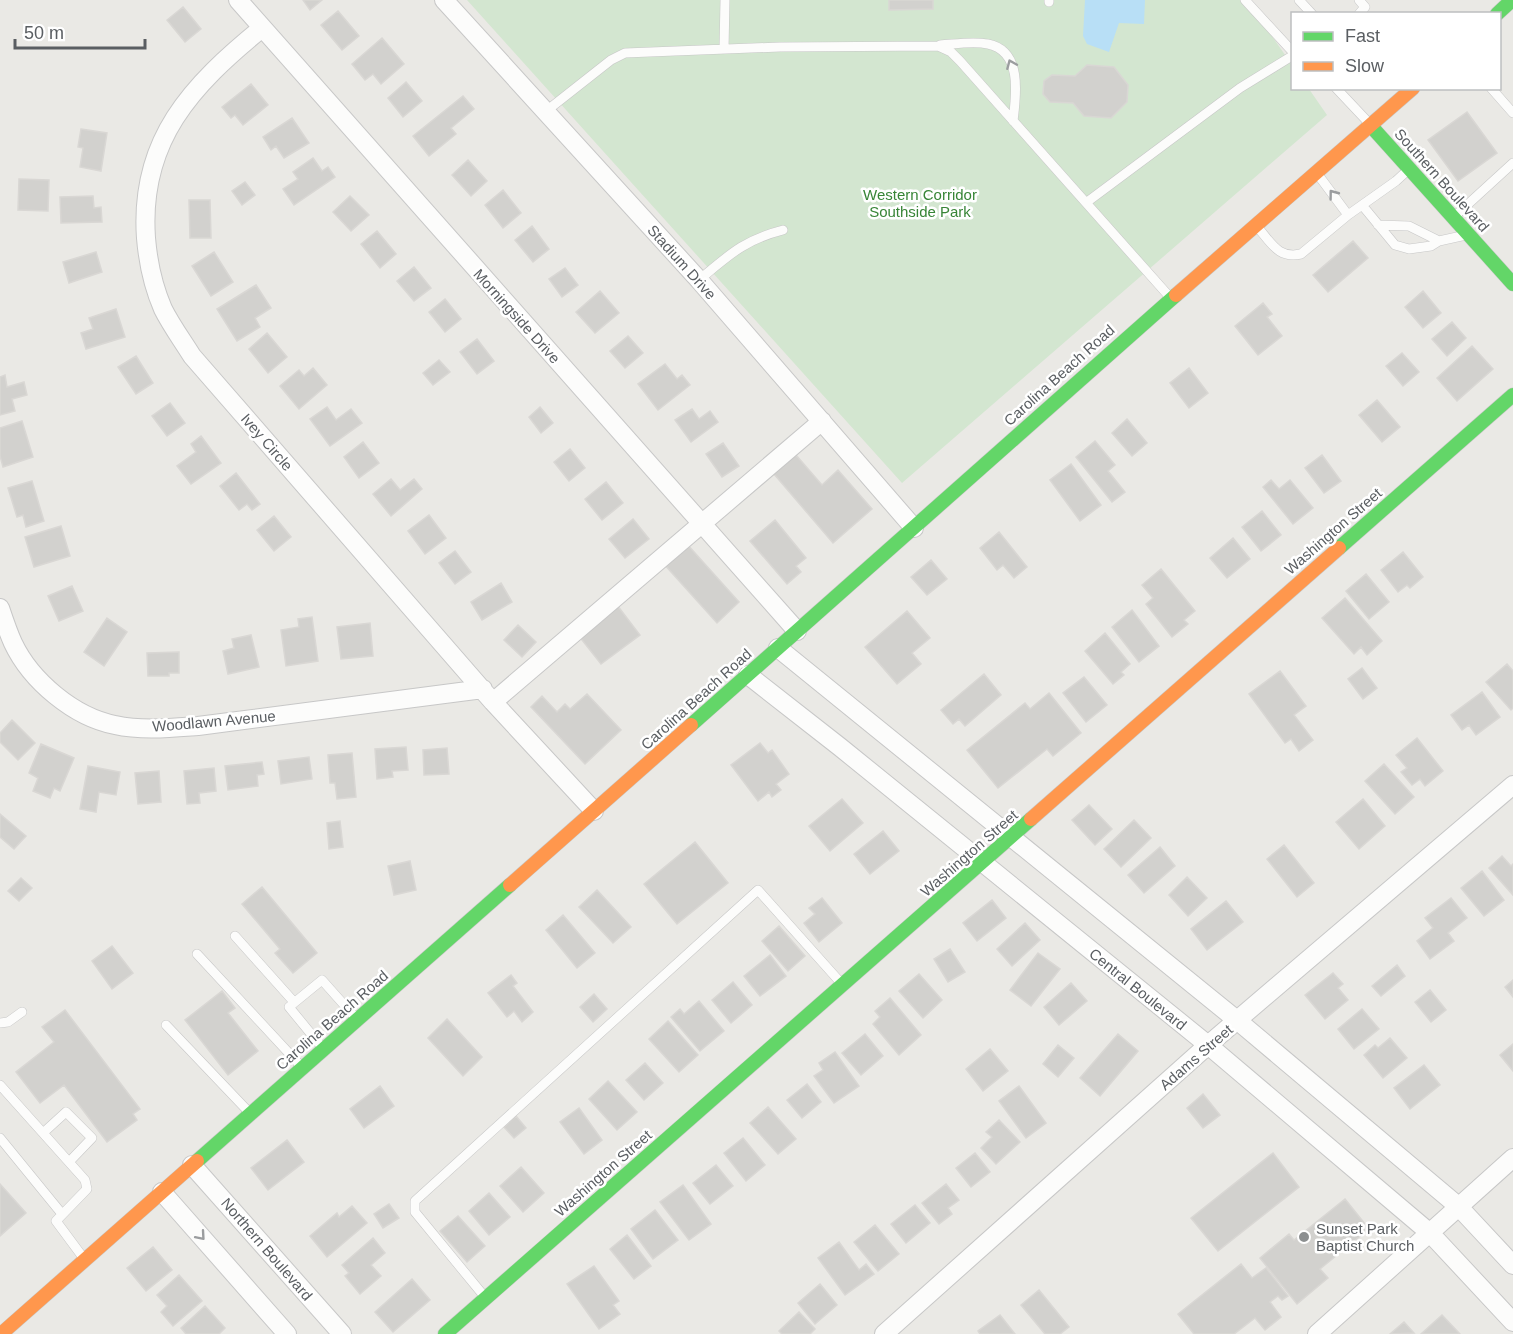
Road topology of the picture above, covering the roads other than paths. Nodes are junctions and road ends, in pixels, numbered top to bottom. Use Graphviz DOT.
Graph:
graph roads {
  1 [pos="238,0"];
  2 [pos="444,0"];
  3 [pos="725,0"];
  4 [pos="1245,0"];
  5 [pos="1299,0"];
  6 [pos="1359,0"];
  7 [pos="1512,0"];
  8 [pos="1310,12"];
  9 [pos="1361,12"];
  10 [pos="1499,12"];
  11 [pos="262,28"];
  12 [pos="938,46"];
  13 [pos="724,49"];
  14 [pos="1291,49"];
  15 [pos="1291,57"];
  16 [pos="1338,90"];
  17 [pos="1411,90"];
  18 [pos="1493,90"];
  19 [pos="545,112"];
  20 [pos="1513,113"];
  21 [pos="1013,121"];
  22 [pos="1371,126"];
  23 [pos="1513,163"];
  24 [pos="1409,168"];
  25 [pos="1317,173"];
  26 [pos="1087,202"];
  27 [pos="1362,206"];
  28 [pos="1348,215"];
  29 [pos="1453,218"];
  30 [pos="1256,225"];
  31 [pos="1378,225"];
  32 [pos="783,230"];
  33 [pos="1468,234"];
  34 [pos="1439,241"];
  35 [pos="699,280"];
  36 [pos="1513,284"];
  37 [pos="1171,299"];
  38 [pos="1513,395"];
  39 [pos="822,421"];
  40 [pos="701,525"];
  41 [pos="914,528"];
  42 [pos="0,608"];
  43 [pos="797,631"];
  44 [pos="778,648"];
  45 [pos="748,675"];
  46 [pos="488,695"];
  47 [pos="1513,785"];
  48 [pos="594,811"];
  49 [pos="1011,838"];
  50 [pos="983,863"];
  51 [pos="235,936"];
  52 [pos="197,954"];
  53 [pos="843,985"];
  54 [pos="294,1002"];
  55 [pos="22,1012"];
  56 [pos="357,1020"];
  57 [pos="1238,1021"];
  58 [pos="0,1023"];
  59 [pos="166,1026"];
  60 [pos="1208,1045"];
  61 [pos="324,1050"];
  62 [pos="302,1068"];
  63 [pos="0,1085"];
  64 [pos="250,1113"];
  65 [pos="44,1133"];
  66 [pos="0,1138"];
  67 [pos="1513,1158"];
  68 [pos="69,1162"];
  69 [pos="192,1165"];
  70 [pos="162,1192"];
  71 [pos="1458,1206"];
  72 [pos="62,1214"];
  73 [pos="1430,1233"];
  74 [pos="85,1260"];
  75 [pos="1513,1265"];
  76 [pos="485,1298"];
  77 [pos="1513,1322"];
  78 [pos="2,1334"];
  79 [pos="287,1334"];
  80 [pos="342,1334"];
  81 [pos="445,1334"];
  82 [pos="884,1334"];
  83 [pos="1317,1334"];
  1 -- 11 [label="street, Morningside Drive"];
  2 -- 19 [label="street, Stadium Drive"];
  3 -- 13 [label="lane"];
  4 -- 14 [label="lane"];
  5 -- 8 [label="lane"];
  6 -- 9 [label="lane"];
  7 -- 10 [label="main road"];
  11 -- 40 [label="street, Morningside Drive"];
  11 -- 46 [label="street, Ivey Circle"];
  12 -- 13 [label="lane"];
  12 -- 21 [label="lane"];
  21 -- 12 [label="lane, one-way"];
  13 -- 19 [label="lane"];
  15 -- 26 [label="lane"];
  16 -- 22 [label="lane"];
  17 -- 22 [label="main road, Carolina Beach Road"];
  18 -- 20 [label="lane"];
  19 -- 35 [label="street, Stadium Drive"];
  21 -- 26 [label="lane"];
  22 -- 24 [label="main road, Southern Boulevard"];
  22 -- 25 [label="main road, Carolina Beach Road"];
  23 -- 29 [label="lane"];
  24 -- 27 [label="lane"];
  24 -- 29 [label="main road, Southern Boulevard"];
  28 -- 25 [label="lane, one-way"];
  25 -- 30 [label="main road, Carolina Beach Road"];
  26 -- 37 [label="lane"];
  27 -- 28 [label="lane"];
  27 -- 31 [label="lane"];
  28 -- 30 [label="lane"];
  29 -- 33 [label="main road, Southern Boulevard"];
  30 -- 37 [label="main road, Carolina Beach Road"];
  31 -- 34 [label="lane"];
  31 -- 34 [label="lane"];
  32 -- 35 [label="lane"];
  33 -- 34 [label="lane"];
  33 -- 36 [label="main road, Southern Boulevard"];
  35 -- 39 [label="street, Stadium Drive"];
  37 -- 41 [label="main road, Carolina Beach Road"];
  38 -- 49 [label="main road, Washington Street"];
  39 -- 40 [label="street"];
  39 -- 41 [label="street, Stadium Drive"];
  40 -- 43 [label="street, Morningside Drive"];
  40 -- 46 [label="street"];
  41 -- 43 [label="main road, Carolina Beach Road"];
  42 -- 46 [label="street, Woodlawn Avenue"];
  43 -- 44 [label="main road, Carolina Beach Road"];
  44 -- 45 [label="main road, Carolina Beach Road"];
  44 -- 49 [label="street"];
  45 -- 48 [label="main road, Carolina Beach Road"];
  45 -- 50 [label="street, Central Boulevard"];
  46 -- 48 [label="street, Ivey Circle"];
  47 -- 57 [label="street, Adams Street"];
  48 -- 56 [label="main road, Carolina Beach Road"];
  49 -- 50 [label="main road, Washington Street"];
  49 -- 57 [label="street"];
  50 -- 53 [label="main road, Washington Street"];
  50 -- 60 [label="street, Central Boulevard"];
  51 -- 54 [label="lane"];
  52 -- 62 [label="lane"];
  53 -- 76 [label="main road, Washington Street"];
  53 -- 76 [label="lane"];
  54 -- 56 [label="lane"];
  54 -- 61 [label="lane"];
  55 -- 58 [label="lane"];
  56 -- 61 [label="main road, Carolina Beach Road"];
  57 -- 60 [label="street, Adams Street"];
  57 -- 71 [label="street"];
  59 -- 64 [label="lane"];
  60 -- 73 [label="street, Central Boulevard"];
  60 -- 82 [label="street, Adams Street"];
  61 -- 62 [label="main road, Carolina Beach Road"];
  62 -- 64 [label="main road, Carolina Beach Road"];
  63 -- 65 [label="lane"];
  64 -- 69 [label="main road, Carolina Beach Road"];
  65 -- 68 [label="lane"];
  65 -- 68 [label="lane"];
  66 -- 72 [label="lane"];
  67 -- 71 [label="street"];
  68 -- 72 [label="lane"];
  69 -- 70 [label="main road, Carolina Beach Road"];
  69 -- 80 [label="street, Northern Boulevard"];
  70 -- 74 [label="main road, Carolina Beach Road"];
  70 -- 79 [label="street, one-way"];
  71 -- 73 [label="street"];
  71 -- 75 [label="street"];
  72 -- 74 [label="lane"];
  73 -- 77 [label="street, Central Boulevard"];
  73 -- 83 [label="street"];
  74 -- 78 [label="main road, Carolina Beach Road"];
  76 -- 81 [label="main road, Washington Street"];
}
